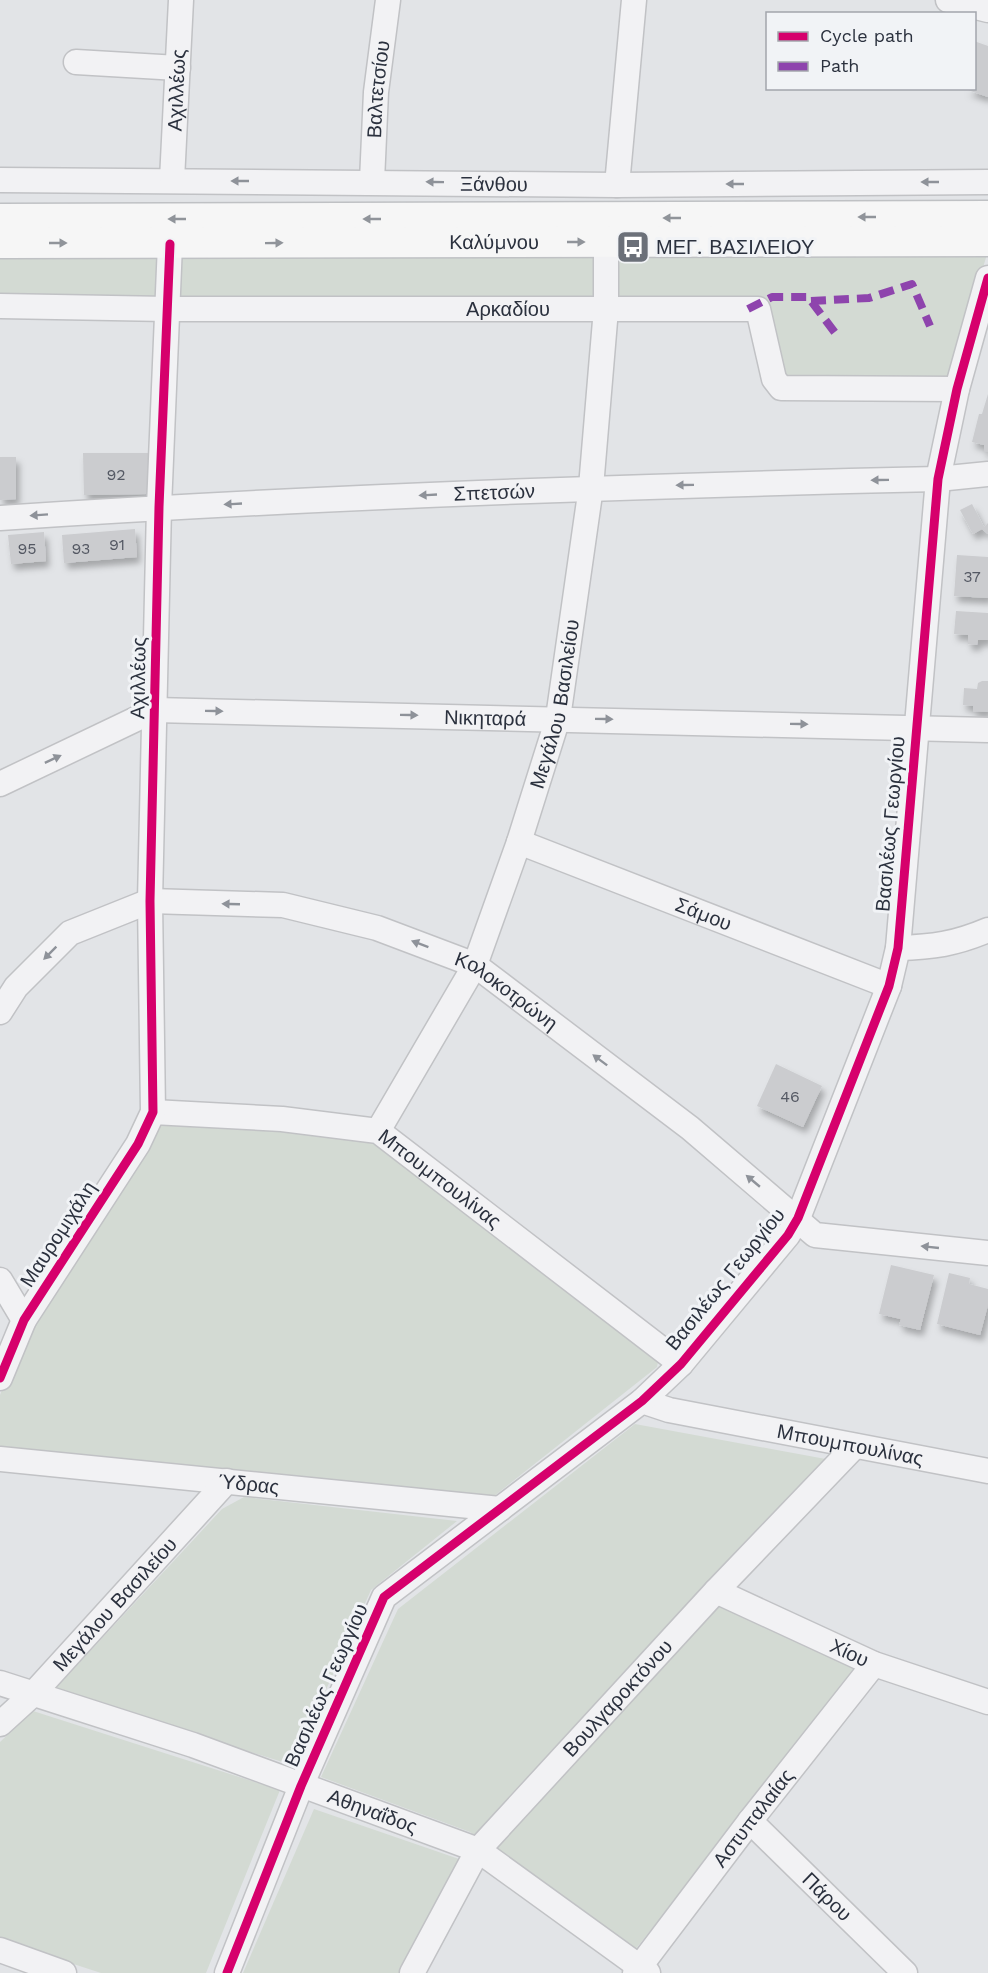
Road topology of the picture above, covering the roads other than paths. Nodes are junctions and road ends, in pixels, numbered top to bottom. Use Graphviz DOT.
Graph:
graph roads {
  1 [pos="182,0"];
  2 [pos="388,0"];
  3 [pos="634,0"];
  4 [pos="948,0"];
  5 [pos="988,10"];
  6 [pos="76,62"];
  7 [pos="178,68"];
  8 [pos="0,180"];
  9 [pos="172,180"];
  10 [pos="372,181"];
  11 [pos="988,182"];
  12 [pos="617,185"];
  13 [pos="988,216"];
  14 [pos="0,219"];
  15 [pos="988,241"];
  16 [pos="606,242"];
  17 [pos="0,243"];
  18 [pos="170,244"];
  19 [pos="988,278"];
  20 [pos="0,306"];
  21 [pos="167,309"];
  22 [pos="606,309"];
  23 [pos="957,389"];
  24 [pos="988,474"];
  25 [pos="938,478"];
  26 [pos="591,487"];
  27 [pos="159,507"];
  28 [pos="0,518"];
  29 [pos="155,710"];
  30 [pos="558,718"];
  31 [pos="917,726"];
  32 [pos="988,730"];
  33 [pos="0,784"];
  34 [pos="519,842"];
  35 [pos="150,901"];
  36 [pos="988,930"];
  37 [pos="898,948"];
  38 [pos="475,965"];
  39 [pos="889,986"];
  40 [pos="0,1012"];
  41 [pos="153,1112"];
  42 [pos="378,1131"];
  43 [pos="798,1218"];
  44 [pos="988,1253"];
  45 [pos="0,1280"];
  46 [pos="24,1320"];
  47 [pos="681,1364"];
  48 [pos="0,1378"];
  49 [pos="642,1401"];
  50 [pos="855,1446"];
  51 [pos="0,1460"];
  52 [pos="988,1471"];
  53 [pos="227,1481"];
  54 [pos="500,1509"];
  55 [pos="716,1591"];
  56 [pos="874,1664"];
  57 [pos="0,1683"];
  58 [pos="33,1694"];
  59 [pos="988,1702"];
  60 [pos="0,1724"];
  61 [pos="301,1786"];
  62 [pos="750,1821"];
  63 [pos="478,1850"];
  64 [pos="0,1950"];
  65 [pos="21,1966"];
  66 [pos="641,1971"];
  67 [pos="64,1973"];
  68 [pos="227,1973"];
  69 [pos="412,1973"];
  70 [pos="905,1973"];
  1 -- 7 [label="street, Αχιλλέως"];
  2 -- 10 [label="street, Βαλτετσίου"];
  3 -- 12 [label="street"];
  4 -- 5 [label="street"];
  6 -- 7 [label="street"];
  7 -- 9 [label="street, Αχιλλέως"];
  8 -- 9 [label="street, Ξάνθου"];
  10 -- 9 [label="street, Ξάνθου, one-way"];
  12 -- 10 [label="street, Ξάνθου, one-way"];
  11 -- 12 [label="street, Ξάνθου, one-way"];
  13 -- 14 [label="main road, Καλύμνου, one-way"];
  15 -- 16 [label="main road, Καλύμνου"];
  18 -- 16 [label="main road, Καλύμνου, one-way"];
  16 -- 22 [label="street, Μεγάλου Βασιλείου"];
  17 -- 18 [label="main road, Καλύμνου, one-way"];
  18 -- 21 [label="street, Αχιλλέως"];
  19 -- 23 [label="street, Βασιλέως Γεωργίου"];
  20 -- 21 [label="street, Αρκαδίου"];
  21 -- 22 [label="street, Αρκαδίου"];
  21 -- 27 [label="street, Αχιλλέως"];
  22 -- 23 [label="street, Αρκαδίου"];
  22 -- 26 [label="street, Μεγάλου Βασιλείου"];
  23 -- 25 [label="street, Βασιλέως Γεωργίου"];
  24 -- 25 [label="street, Σπετσών"];
  25 -- 26 [label="street, Σπετσών, one-way"];
  25 -- 31 [label="street, Βασιλέως Γεωργίου"];
  26 -- 27 [label="street, Σπετσών, one-way"];
  26 -- 30 [label="street, Μεγάλου Βασιλείου"];
  27 -- 28 [label="street, Σπετσών, one-way"];
  27 -- 29 [label="street, Αχιλλέως"];
  29 -- 30 [label="street, Νικηταρά, one-way"];
  33 -- 29 [label="street, Νικηταρά, one-way"];
  29 -- 35 [label="street, Αχιλλέως"];
  30 -- 31 [label="street, Νικηταρά, one-way"];
  30 -- 34 [label="street, Μεγάλου Βασιλείου"];
  31 -- 32 [label="street, Νικηταρά"];
  31 -- 37 [label="street, Βασιλέως Γεωργίου"];
  34 -- 38 [label="street, Μεγάλου Βασιλείου"];
  34 -- 39 [label="street, Σάμου"];
  38 -- 35 [label="street, Κολοκοτρώνη, one-way"];
  35 -- 40 [label="street, Κολοκοτρώνη, one-way"];
  35 -- 41 [label="street, Αχιλλέως"];
  36 -- 37 [label="street"];
  37 -- 39 [label="street, Βασιλέως Γεωργίου"];
  38 -- 42 [label="street, Μεγάλου Βασιλείου"];
  43 -- 38 [label="street, Κολοκοτρώνη, one-way"];
  39 -- 43 [label="street, Βασιλέως Γεωργίου"];
  41 -- 42 [label="street, Μπουμπουλίνας"];
  41 -- 46 [label="street, Μαυρομιχάλη"];
  42 -- 47 [label="street, Μπουμπουλίνας"];
  44 -- 43 [label="street, Κολοκοτρώνη, one-way"];
  43 -- 47 [label="street, Βασιλέως Γεωργίου"];
  45 -- 46 [label="street"];
  46 -- 48 [label="street, Μαυρομιχάλη"];
  47 -- 49 [label="street, Βασιλέως Γεωργίου"];
  49 -- 50 [label="street, Μπουμπουλίνας"];
  49 -- 54 [label="street, Βασιλέως Γεωργίου"];
  50 -- 52 [label="street, Μπουμπουλίνας"];
  50 -- 55 [label="street, Βουλγαροκτόνου"];
  51 -- 53 [label="street, Ύδρας"];
  53 -- 54 [label="street, Ύδρας"];
  53 -- 58 [label="street, Μεγάλου Βασιλείου"];
  54 -- 61 [label="street, Βασιλέως Γεωργίου"];
  55 -- 56 [label="street, Χίου"];
  55 -- 63 [label="street, Βουλγαροκτόνου"];
  56 -- 59 [label="street, Χίου"];
  56 -- 62 [label="street, Αστυπαλαίας"];
  57 -- 58 [label="street, Αθηναΐδος"];
  58 -- 60 [label="street, Μεγάλου Βασιλείου"];
  58 -- 61 [label="street, Αθηναΐδος"];
  61 -- 63 [label="street, Αθηναΐδος"];
  61 -- 68 [label="street, Βασιλέως Γεωργίου"];
  62 -- 66 [label="street, Αστυπαλαίας"];
  62 -- 70 [label="street, Πάρου"];
  63 -- 66 [label="street, Αθηναΐδος"];
  63 -- 69 [label="street, Βουλγαροκτόνου"];
  64 -- 65 [label="street"];
  65 -- 67 [label="street"];
}
